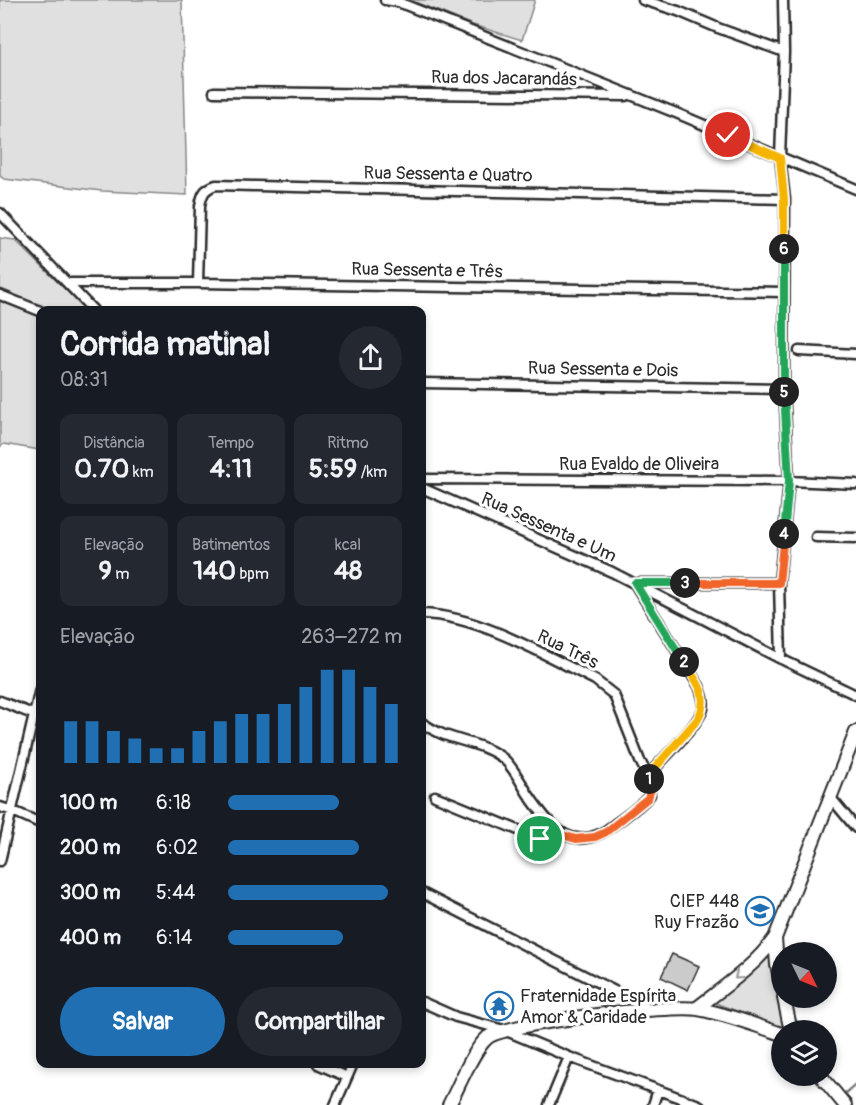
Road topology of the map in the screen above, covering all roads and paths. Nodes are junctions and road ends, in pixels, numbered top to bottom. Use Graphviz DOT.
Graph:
graph roads {
  1 [pos="385,0"];
  2 [pos="643,0"];
  3 [pos="783,0"];
  4 [pos="784,52"];
  5 [pos="214,92"];
  6 [pos="632,96"];
  7 [pos="780,158"];
  8 [pos="856,189"];
  9 [pos="784,199"];
  10 [pos="0,213"];
  11 [pos="198,283"];
  12 [pos="69,284"];
  13 [pos="784,292"];
  14 [pos="0,295"];
  15 [pos="89,306"];
  16 [pos="36,309"];
  17 [pos="799,351"];
  18 [pos="856,354"];
  19 [pos="426,383"];
  20 [pos="784,389"];
  21 [pos="426,479"];
  22 [pos="789,481"];
  23 [pos="856,484"];
  24 [pos="426,490"];
  25 [pos="816,537"];
  26 [pos="856,538"];
  27 [pos="635,583"];
  28 [pos="779,583"];
  29 [pos="426,614"];
  30 [pos="781,659"];
  31 [pos="856,695"];
  32 [pos="0,701"];
  33 [pos="36,714"];
  34 [pos="36,723"];
  35 [pos="426,725"];
  36 [pos="856,732"];
  37 [pos="648,776"];
  38 [pos="435,796"];
  39 [pos="831,798"];
  40 [pos="0,807"];
  41 [pos="13,810"];
  42 [pos="36,821"];
  43 [pos="856,828"];
  44 [pos="566,836"];
  45 [pos="0,861"];
  46 [pos="426,895"];
  47 [pos="775,938"];
  48 [pos="775,942"];
  49 [pos="426,1004"];
  50 [pos="697,1008"];
  51 [pos="650,1009"];
  52 [pos="504,1030"];
  53 [pos="771,1031"];
  54 [pos="569,1057"];
  55 [pos="327,1068"];
  56 [pos="351,1068"];
  57 [pos="347,1077"];
  58 [pos="829,1086"];
  59 [pos="658,1090"];
  60 [pos="840,1099"];
  61 [pos="335,1105"];
  62 [pos="448,1105"];
  63 [pos="549,1105"];
  64 [pos="653,1105"];
  65 [pos="699,1105"];
  1 -- 6 [label="street"];
  2 -- 4 [label="street"];
  3 -- 4 [label="street"];
  4 -- 7 [label="street"];
  5 -- 6 [label="street, Rua dos Jacarandás"];
  6 -- 7 [label="street, Rua dos Jacarandás"];
  7 -- 8 [label="street, Rua dos Jacarandás"];
  7 -- 9 [label="street"];
  9 -- 11 [label="street, Rua Sessenta e Quatro"];
  9 -- 13 [label="street"];
  10 -- 12 [label="street"];
  11 -- 12 [label="street, Rua Sessenta e Três"];
  11 -- 13 [label="street, Rua Sessenta e Três"];
  12 -- 15 [label="street"];
  13 -- 20 [label="street"];
  14 -- 16 [label="street"];
  17 -- 18 [label="street"];
  19 -- 20 [label="street, Rua Sessenta e Dois"];
  20 -- 22 [label="street"];
  21 -- 22 [label="street, Rua Evaldo de Oliveira"];
  22 -- 23 [label="street, Rua Evaldo de Oliveira"];
  22 -- 28 [label="street"];
  24 -- 27 [label="street, Rua Sessenta e Um"];
  25 -- 26 [label="street"];
  27 -- 28 [label="street"];
  27 -- 30 [label="street, Rua Sessenta e Um"];
  27 -- 37 [label="street"];
  28 -- 30 [label="street"];
  29 -- 37 [label="street, Rua Três"];
  30 -- 31 [label="street, Rua Sessenta e Um"];
  32 -- 33 [label="street"];
  34 -- 41 [label="street"];
  35 -- 44 [label="street"];
  36 -- 39 [label="street"];
  37 -- 44 [label="street"];
  38 -- 44 [label="street"];
  39 -- 43 [label="street"];
  39 -- 47 [label="street"];
  40 -- 41 [label="street"];
  41 -- 42 [label="street"];
  41 -- 45 [label="street"];
  46 -- 51 [label="street"];
  47 -- 48 [label="street"];
  47 -- 50 [label="street, one-way"];
  49 -- 52 [label="street"];
  50 -- 51 [label="street"];
  50 -- 53 [label="street"];
  51 -- 52 [label="street"];
  52 -- 54 [label="street"];
  52 -- 62 [label="street"];
  54 -- 59 [label="street"];
  54 -- 63 [label="street"];
  55 -- 57 [label="street"];
  56 -- 57 [label="street"];
  57 -- 61 [label="street"];
  58 -- 60 [label="street"];
  59 -- 64 [label="street"];
  59 -- 65 [label="street"];
}
